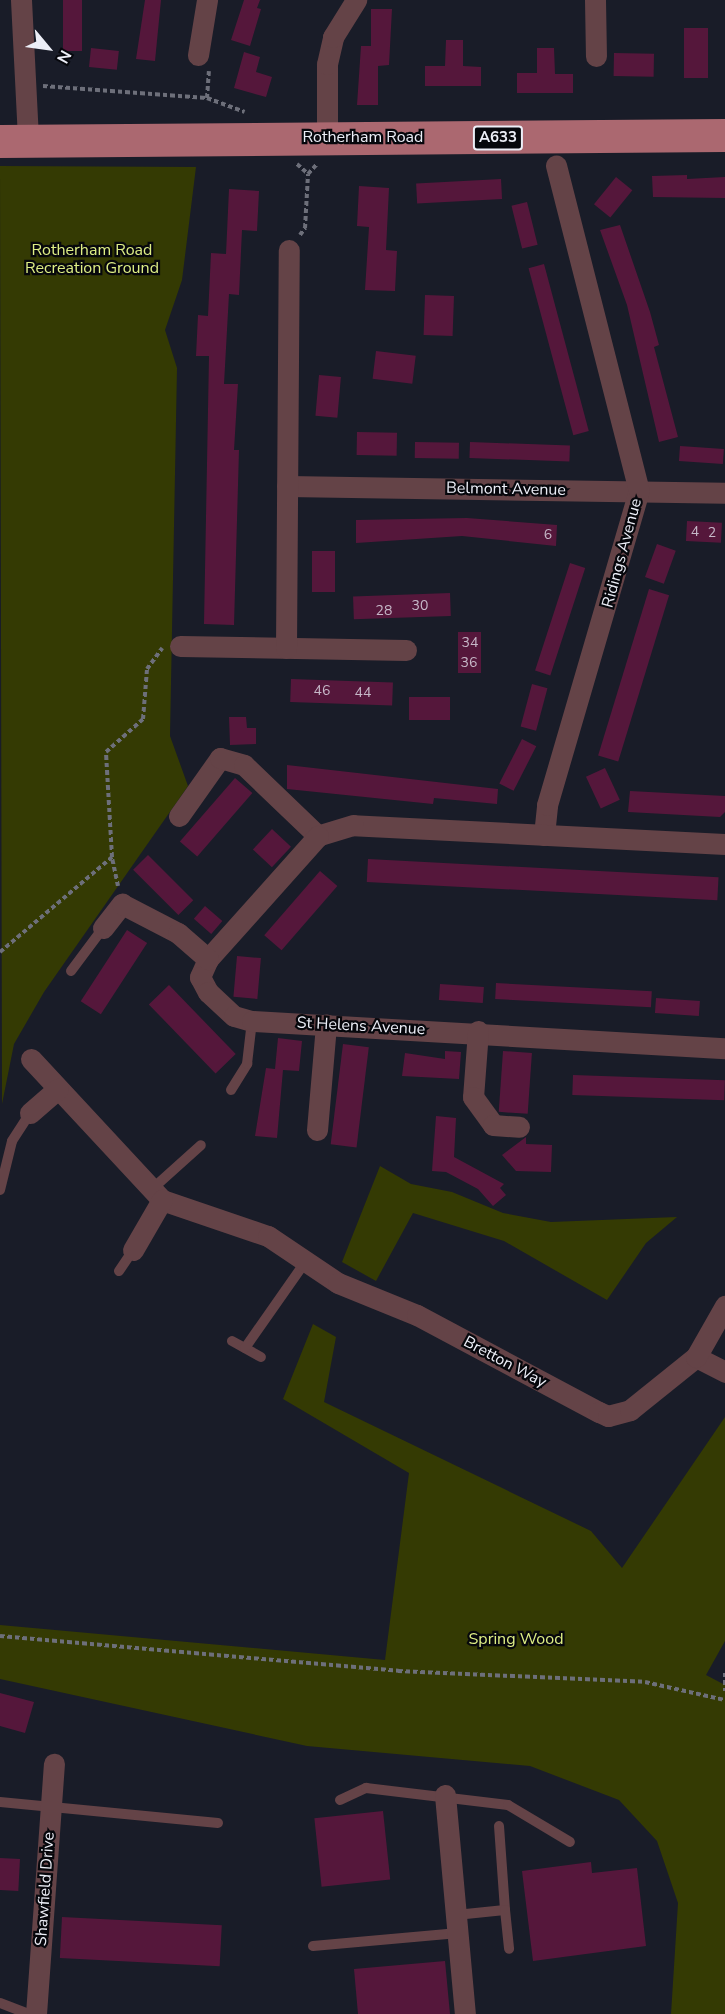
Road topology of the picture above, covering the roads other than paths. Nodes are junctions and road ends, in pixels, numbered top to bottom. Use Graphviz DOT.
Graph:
graph roads {
  1 [pos="21,0"];
  2 [pos="207,0"];
  3 [pos="356,0"];
  4 [pos="595,0"];
  5 [pos="198,55"];
  6 [pos="596,56"];
  7 [pos="725,135"];
  8 [pos="327,137"];
  9 [pos="14,140"];
  10 [pos="556,165"];
  11 [pos="289,250"];
  12 [pos="287,486"];
  13 [pos="639,491"];
  14 [pos="725,493"];
  15 [pos="180,645"];
  16 [pos="286,648"];
  17 [pos="406,650"];
  18 [pos="179,816"];
  19 [pos="544,835"];
  20 [pos="318,836"];
  21 [pos="725,844"];
  22 [pos="104,928"];
  23 [pos="208,959"];
  24 [pos="71,971"];
  25 [pos="252,1021"];
  26 [pos="326,1024"];
  27 [pos="477,1032"];
  28 [pos="725,1048"];
  29 [pos="31,1059"];
  30 [pos="58,1089"];
  31 [pos="231,1090"];
  32 [pos="30,1113"];
  33 [pos="519,1126"];
  34 [pos="317,1131"];
  35 [pos="201,1145"];
  36 [pos="0,1190"];
  37 [pos="156,1195"];
  38 [pos="133,1250"];
  39 [pos="306,1261"];
  40 [pos="119,1271"];
  41 [pos="725,1306"];
  42 [pos="232,1341"];
  43 [pos="245,1348"];
  44 [pos="261,1357"];
  45 [pos="696,1357"];
  46 [pos="725,1372"];
  47 [pos="54,1764"];
  48 [pos="445,1795"];
  49 [pos="340,1800"];
  50 [pos="0,1803"];
  51 [pos="50,1809"];
  52 [pos="218,1823"];
  53 [pos="499,1826"];
  54 [pos="570,1842"];
  55 [pos="505,1910"];
  56 [pos="457,1924"];
  57 [pos="313,1946"];
  58 [pos="508,1949"];
  59 [pos="0,2003"];
  60 [pos="28,2014"];
  61 [pos="36,2014"];
  62 [pos="465,2014"];
  1 -- 9 [label="street"];
  2 -- 5 [label="street"];
  3 -- 8 [label="street"];
  4 -- 6 [label="street"];
  7 -- 8 [label="main road, Rotherham Road / A633"];
  8 -- 9 [label="main road, Rotherham Road / A633"];
  10 -- 13 [label="street, Ridings Avenue"];
  11 -- 12 [label="street"];
  12 -- 13 [label="street, Belmont Avenue"];
  12 -- 16 [label="street"];
  13 -- 14 [label="street, Belmont Avenue"];
  13 -- 19 [label="street, Ridings Avenue"];
  15 -- 16 [label="street"];
  16 -- 17 [label="street"];
  18 -- 20 [label="street"];
  19 -- 20 [label="street"];
  19 -- 21 [label="street"];
  20 -- 23 [label="street"];
  22 -- 23 [label="street"];
  22 -- 24 [label="lane"];
  23 -- 25 [label="street, St Helens Avenue"];
  25 -- 26 [label="street, St Helens Avenue"];
  25 -- 31 [label="lane"];
  26 -- 27 [label="street, St Helens Avenue"];
  26 -- 34 [label="street"];
  27 -- 28 [label="street, St Helens Avenue"];
  27 -- 33 [label="street"];
  29 -- 30 [label="street, Bretton Way"];
  30 -- 32 [label="street"];
  30 -- 37 [label="street, Bretton Way"];
  32 -- 36 [label="lane"];
  35 -- 37 [label="lane"];
  37 -- 38 [label="street"];
  37 -- 39 [label="street, Bretton Way"];
  38 -- 40 [label="lane"];
  39 -- 43 [label="lane"];
  39 -- 45 [label="street, Bretton Way"];
  41 -- 45 [label="street, Bretton Way"];
  42 -- 43 [label="lane"];
  43 -- 44 [label="lane"];
  45 -- 46 [label="street"];
  47 -- 51 [label="street, Shawfield Drive"];
  48 -- 49 [label="lane"];
  48 -- 54 [label="lane"];
  48 -- 56 [label="street"];
  50 -- 51 [label="lane"];
  51 -- 52 [label="lane"];
  51 -- 61 [label="street, Shawfield Drive"];
  53 -- 55 [label="lane"];
  55 -- 56 [label="lane"];
  55 -- 58 [label="lane"];
  56 -- 57 [label="lane"];
  56 -- 62 [label="street"];
  59 -- 60 [label="lane"];
}
